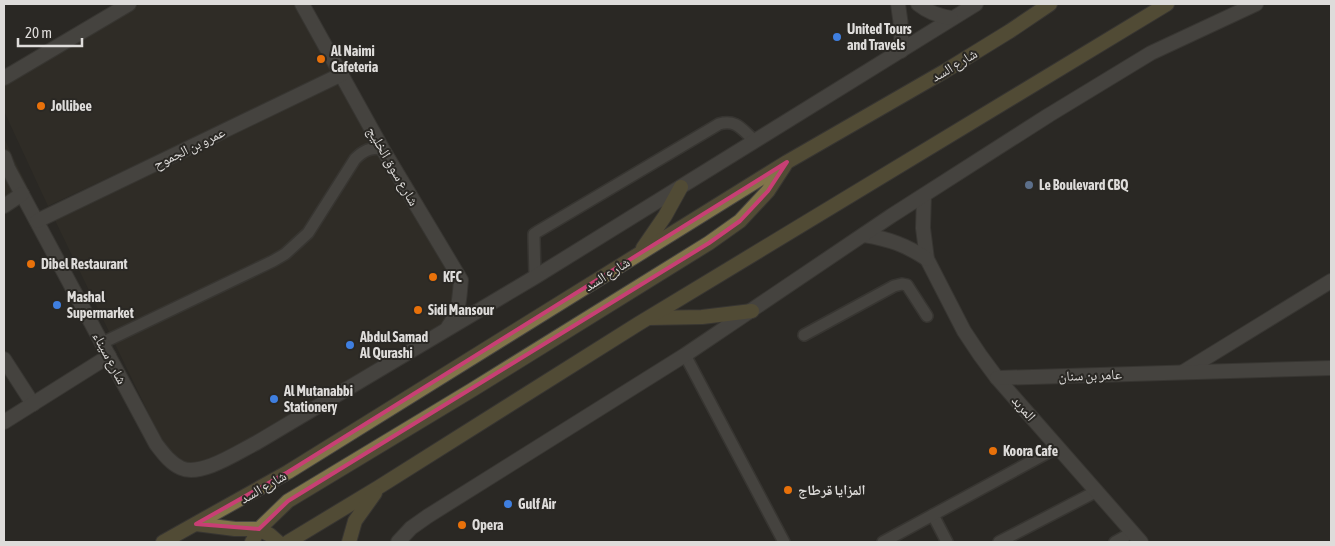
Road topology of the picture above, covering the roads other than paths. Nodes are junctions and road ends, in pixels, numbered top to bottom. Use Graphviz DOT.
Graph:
graph roads {
  1 [pos="129,4"];
  2 [pos="302,4"];
  3 [pos="898,4"];
  4 [pos="918,4"];
  5 [pos="976,4"];
  6 [pos="1050,4"];
  7 [pos="1167,4"];
  8 [pos="1256,4"];
  9 [pos="951,18"];
  10 [pos="901,51"];
  11 [pos="342,74"];
  12 [pos="4,78"];
  13 [pos="755,142"];
  14 [pos="382,148"];
  15 [pos="4,157"];
  16 [pos="787,162"];
  17 [pos="680,188"];
  18 [pos="22,194"];
  19 [pos="924,196"];
  20 [pos="4,206"];
  21 [pos="37,221"];
  22 [pos="864,235"];
  23 [pos="640,253"];
  24 [pos="927,259"];
  25 [pos="535,277"];
  26 [pos="1331,281"];
  27 [pos="752,311"];
  28 [pos="927,316"];
  29 [pos="649,318"];
  30 [pos="446,330"];
  31 [pos="804,335"];
  32 [pos="102,343"];
  33 [pos="684,355"];
  34 [pos="109,356"];
  35 [pos="4,359"];
  36 [pos="1331,368"];
  37 [pos="1182,372"];
  38 [pos="997,378"];
  39 [pos="33,404"];
  40 [pos="4,422"];
  41 [pos="1058,447"];
  42 [pos="379,487"];
  43 [pos="1097,491"];
  44 [pos="933,515"];
  45 [pos="196,524"];
  46 [pos="258,529"];
  47 [pos="1137,537"];
  48 [pos="163,542"];
  49 [pos="252,542"];
  50 [pos="278,542"];
  51 [pos="288,542"];
  52 [pos="349,542"];
  53 [pos="398,542"];
  54 [pos="784,542"];
  55 [pos="883,542"];
  56 [pos="947,542"];
  57 [pos="999,542"];
  58 [pos="1115,542"];
  1 -- 12 [label="street"];
  2 -- 11 [label="street, شارع سوق الخليج"];
  3 -- 10 [label="street"];
  4 -- 9 [label="street"];
  5 -- 9 [label="street"];
  6 -- 16 [label="main road, شارع السد"];
  7 -- 29 [label="main road"];
  8 -- 19 [label="street"];
  9 -- 10 [label="street"];
  10 -- 13 [label="street"];
  11 -- 14 [label="street, شارع سوق الخليج"];
  11 -- 21 [label="street, عمرو بن الجموح"];
  13 -- 17 [label="street"];
  13 -- 25 [label="lane"];
  14 -- 30 [label="street, شارع سوق الخليج"];
  14 -- 32 [label="lane"];
  15 -- 18 [label="street, شارع سيناء"];
  16 -- 23 [label="main road, شارع السد"];
  16 -- 46 [label="main road"];
  17 -- 23 [label="main road"];
  17 -- 25 [label="street"];
  18 -- 20 [label="street"];
  18 -- 21 [label="street, شارع سيناء"];
  19 -- 22 [label="street"];
  19 -- 24 [label="street, المربد"];
  21 -- 32 [label="street, شارع سيناء"];
  22 -- 24 [label="street"];
  22 -- 27 [label="street"];
  23 -- 45 [label="main road, شارع السد"];
  24 -- 38 [label="street, المربد"];
  25 -- 30 [label="street"];
  26 -- 37 [label="street, عامر بن سنان"];
  27 -- 29 [label="main road"];
  27 -- 33 [label="street"];
  28 -- 31 [label="lane"];
  29 -- 42 [label="main road"];
  30 -- 34 [label="street, شارع سيناء"];
  32 -- 34 [label="street, شارع سيناء"];
  33 -- 53 [label="street"];
  33 -- 54 [label="lane"];
  34 -- 39 [label="street"];
  35 -- 39 [label="street"];
  36 -- 37 [label="street, عامر بن سنان"];
  37 -- 38 [label="street, عامر بن سنان"];
  38 -- 41 [label="street, المربد"];
  39 -- 40 [label="street"];
  41 -- 43 [label="street, المربد"];
  41 -- 44 [label="lane"];
  42 -- 51 [label="main road"];
  42 -- 52 [label="main road"];
  43 -- 47 [label="street, المربد"];
  43 -- 57 [label="lane"];
  44 -- 55 [label="lane"];
  44 -- 56 [label="lane"];
  45 -- 46 [label="main road"];
  45 -- 48 [label="main road, شارع السد"];
  46 -- 49 [label="main road"];
  46 -- 50 [label="main road"];
  47 -- 58 [label="lane"];
}
